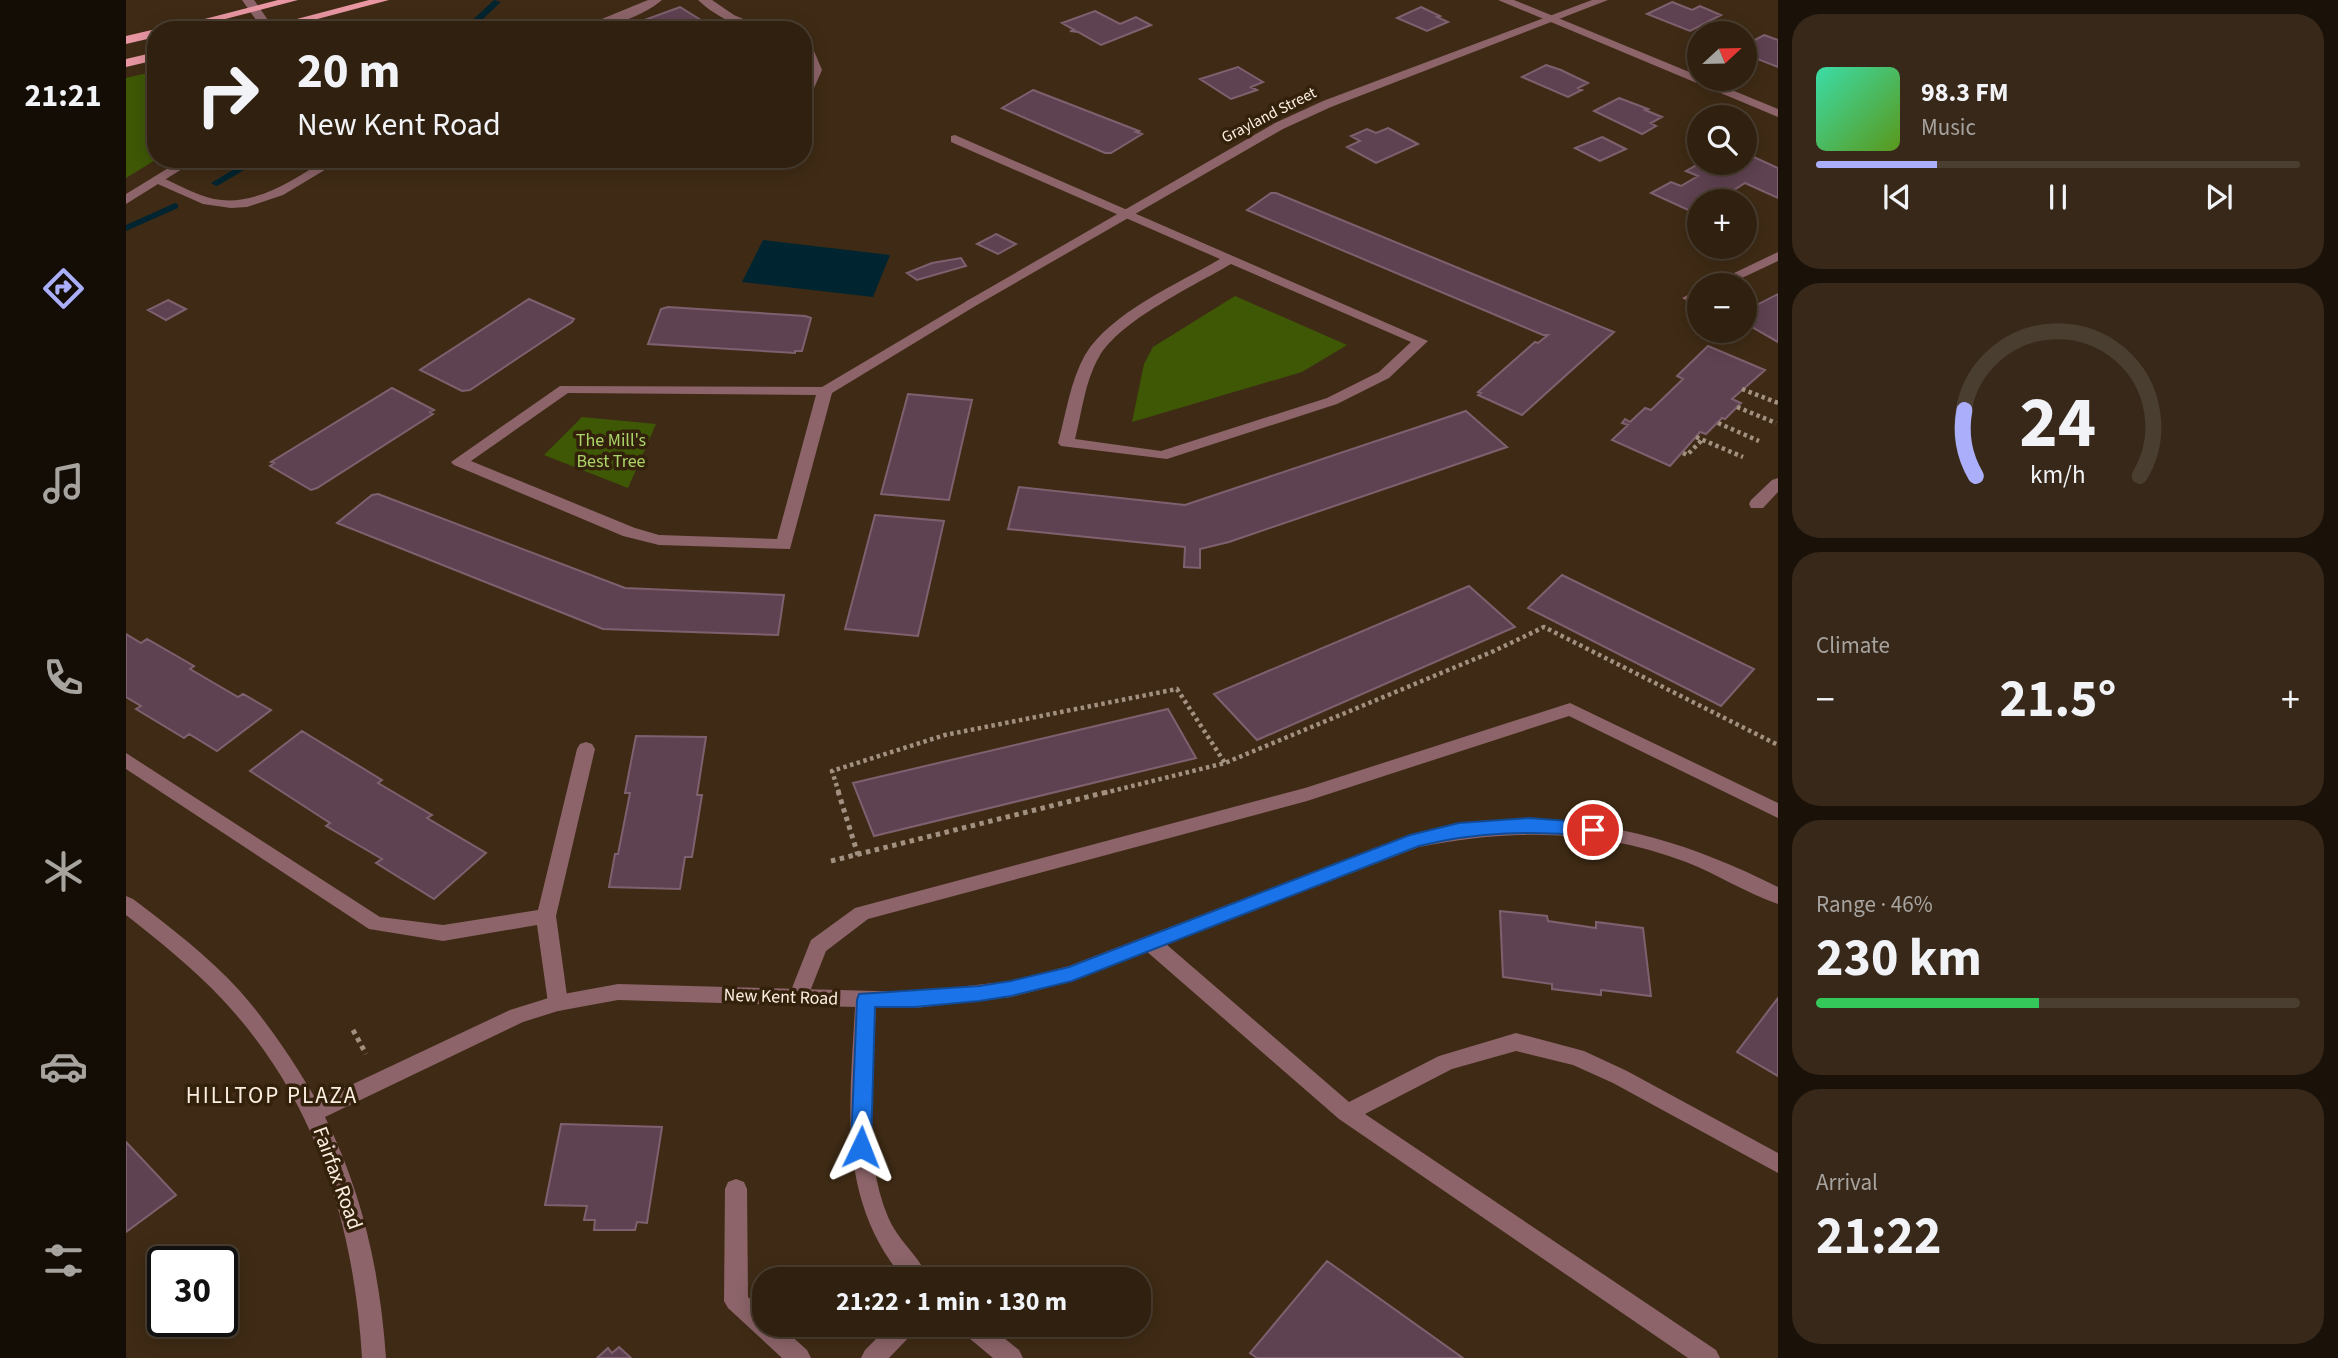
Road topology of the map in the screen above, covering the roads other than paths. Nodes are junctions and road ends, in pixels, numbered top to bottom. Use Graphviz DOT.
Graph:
graph roads {
  1 [pos="292,0"];
  2 [pos="383,0"];
  3 [pos="656,0"];
  4 [pos="704,0"];
  5 [pos="1504,0"];
  6 [pos="1602,0"];
  7 [pos="252,4"];
  8 [pos="1552,20"];
  9 [pos="197,21"];
  10 [pos="262,21"];
  11 [pos="298,21"];
  12 [pos="607,21"];
  13 [pos="740,21"];
  14 [pos="147,35"];
  15 [pos="126,40"];
  16 [pos="147,58"];
  17 [pos="812,58"];
  18 [pos="126,63"];
  19 [pos="812,80"];
  20 [pos="1778,113"];
  21 [pos="956,139"];
  22 [pos="178,168"];
  23 [pos="320,168"];
  24 [pos="158,181"];
  25 [pos="126,200"];
  26 [pos="1128,214"];
  27 [pos="1778,256"];
  28 [pos="1231,258"];
  29 [pos="1742,273"];
  30 [pos="825,391"];
  31 [pos="1778,483"];
  32 [pos="1757,504"];
  33 [pos="586,749"];
  34 [pos="126,760"];
  35 [pos="1778,811"];
  36 [pos="1778,895"];
  37 [pos="126,904"];
  38 [pos="546,916"];
  39 [pos="1152,944"];
  40 [pos="798,998"];
  41 [pos="866,1000"];
  42 [pos="558,1003"];
  43 [pos="314,1112"];
  44 [pos="1347,1113"];
  45 [pos="1778,1164"];
  46 [pos="736,1189"];
  47 [pos="908,1267"];
  48 [pos="893,1337"];
  49 [pos="986,1337"];
  50 [pos="374,1358"];
  51 [pos="799,1358"];
  52 [pos="873,1358"];
  53 [pos="1011,1358"];
  54 [pos="1708,1358"];
  1 -- 7 [label="main road"];
  2 -- 11 [label="main road"];
  3 -- 12 [label="street"];
  4 -- 13 [label="street"];
  5 -- 8 [label="street"];
  6 -- 8 [label="street, Grayland Street"];
  7 -- 9 [label="main road"];
  7 -- 10 [label="street"];
  8 -- 20 [label="street"];
  8 -- 26 [label="street, Grayland Street"];
  14 -- 15 [label="main road"];
  16 -- 18 [label="main road"];
  17 -- 19 [label="street"];
  21 -- 26 [label="street"];
  22 -- 24 [label="street"];
  23 -- 24 [label="street"];
  24 -- 25 [label="street"];
  26 -- 28 [label="street"];
  26 -- 30 [label="street, Grayland Street"];
  27 -- 29 [label="street"];
  28 -- 28 [label="street"];
  30 -- 30 [label="street"];
  31 -- 32 [label="street"];
  33 -- 38 [label="street"];
  34 -- 38 [label="street"];
  35 -- 40 [label="street"];
  36 -- 39 [label="street, New Kent Road"];
  37 -- 43 [label="street, Fairfax Road"];
  38 -- 42 [label="street"];
  39 -- 41 [label="street, New Kent Road"];
  39 -- 44 [label="street"];
  40 -- 41 [label="street, New Kent Road"];
  40 -- 42 [label="street, New Kent Road"];
  41 -- 47 [label="street"];
  42 -- 43 [label="street, New Kent Road"];
  43 -- 50 [label="street, Fairfax Road"];
  44 -- 45 [label="street"];
  44 -- 54 [label="street"];
  46 -- 51 [label="street"];
  48 -- 52 [label="street"];
  49 -- 53 [label="street"];
}
